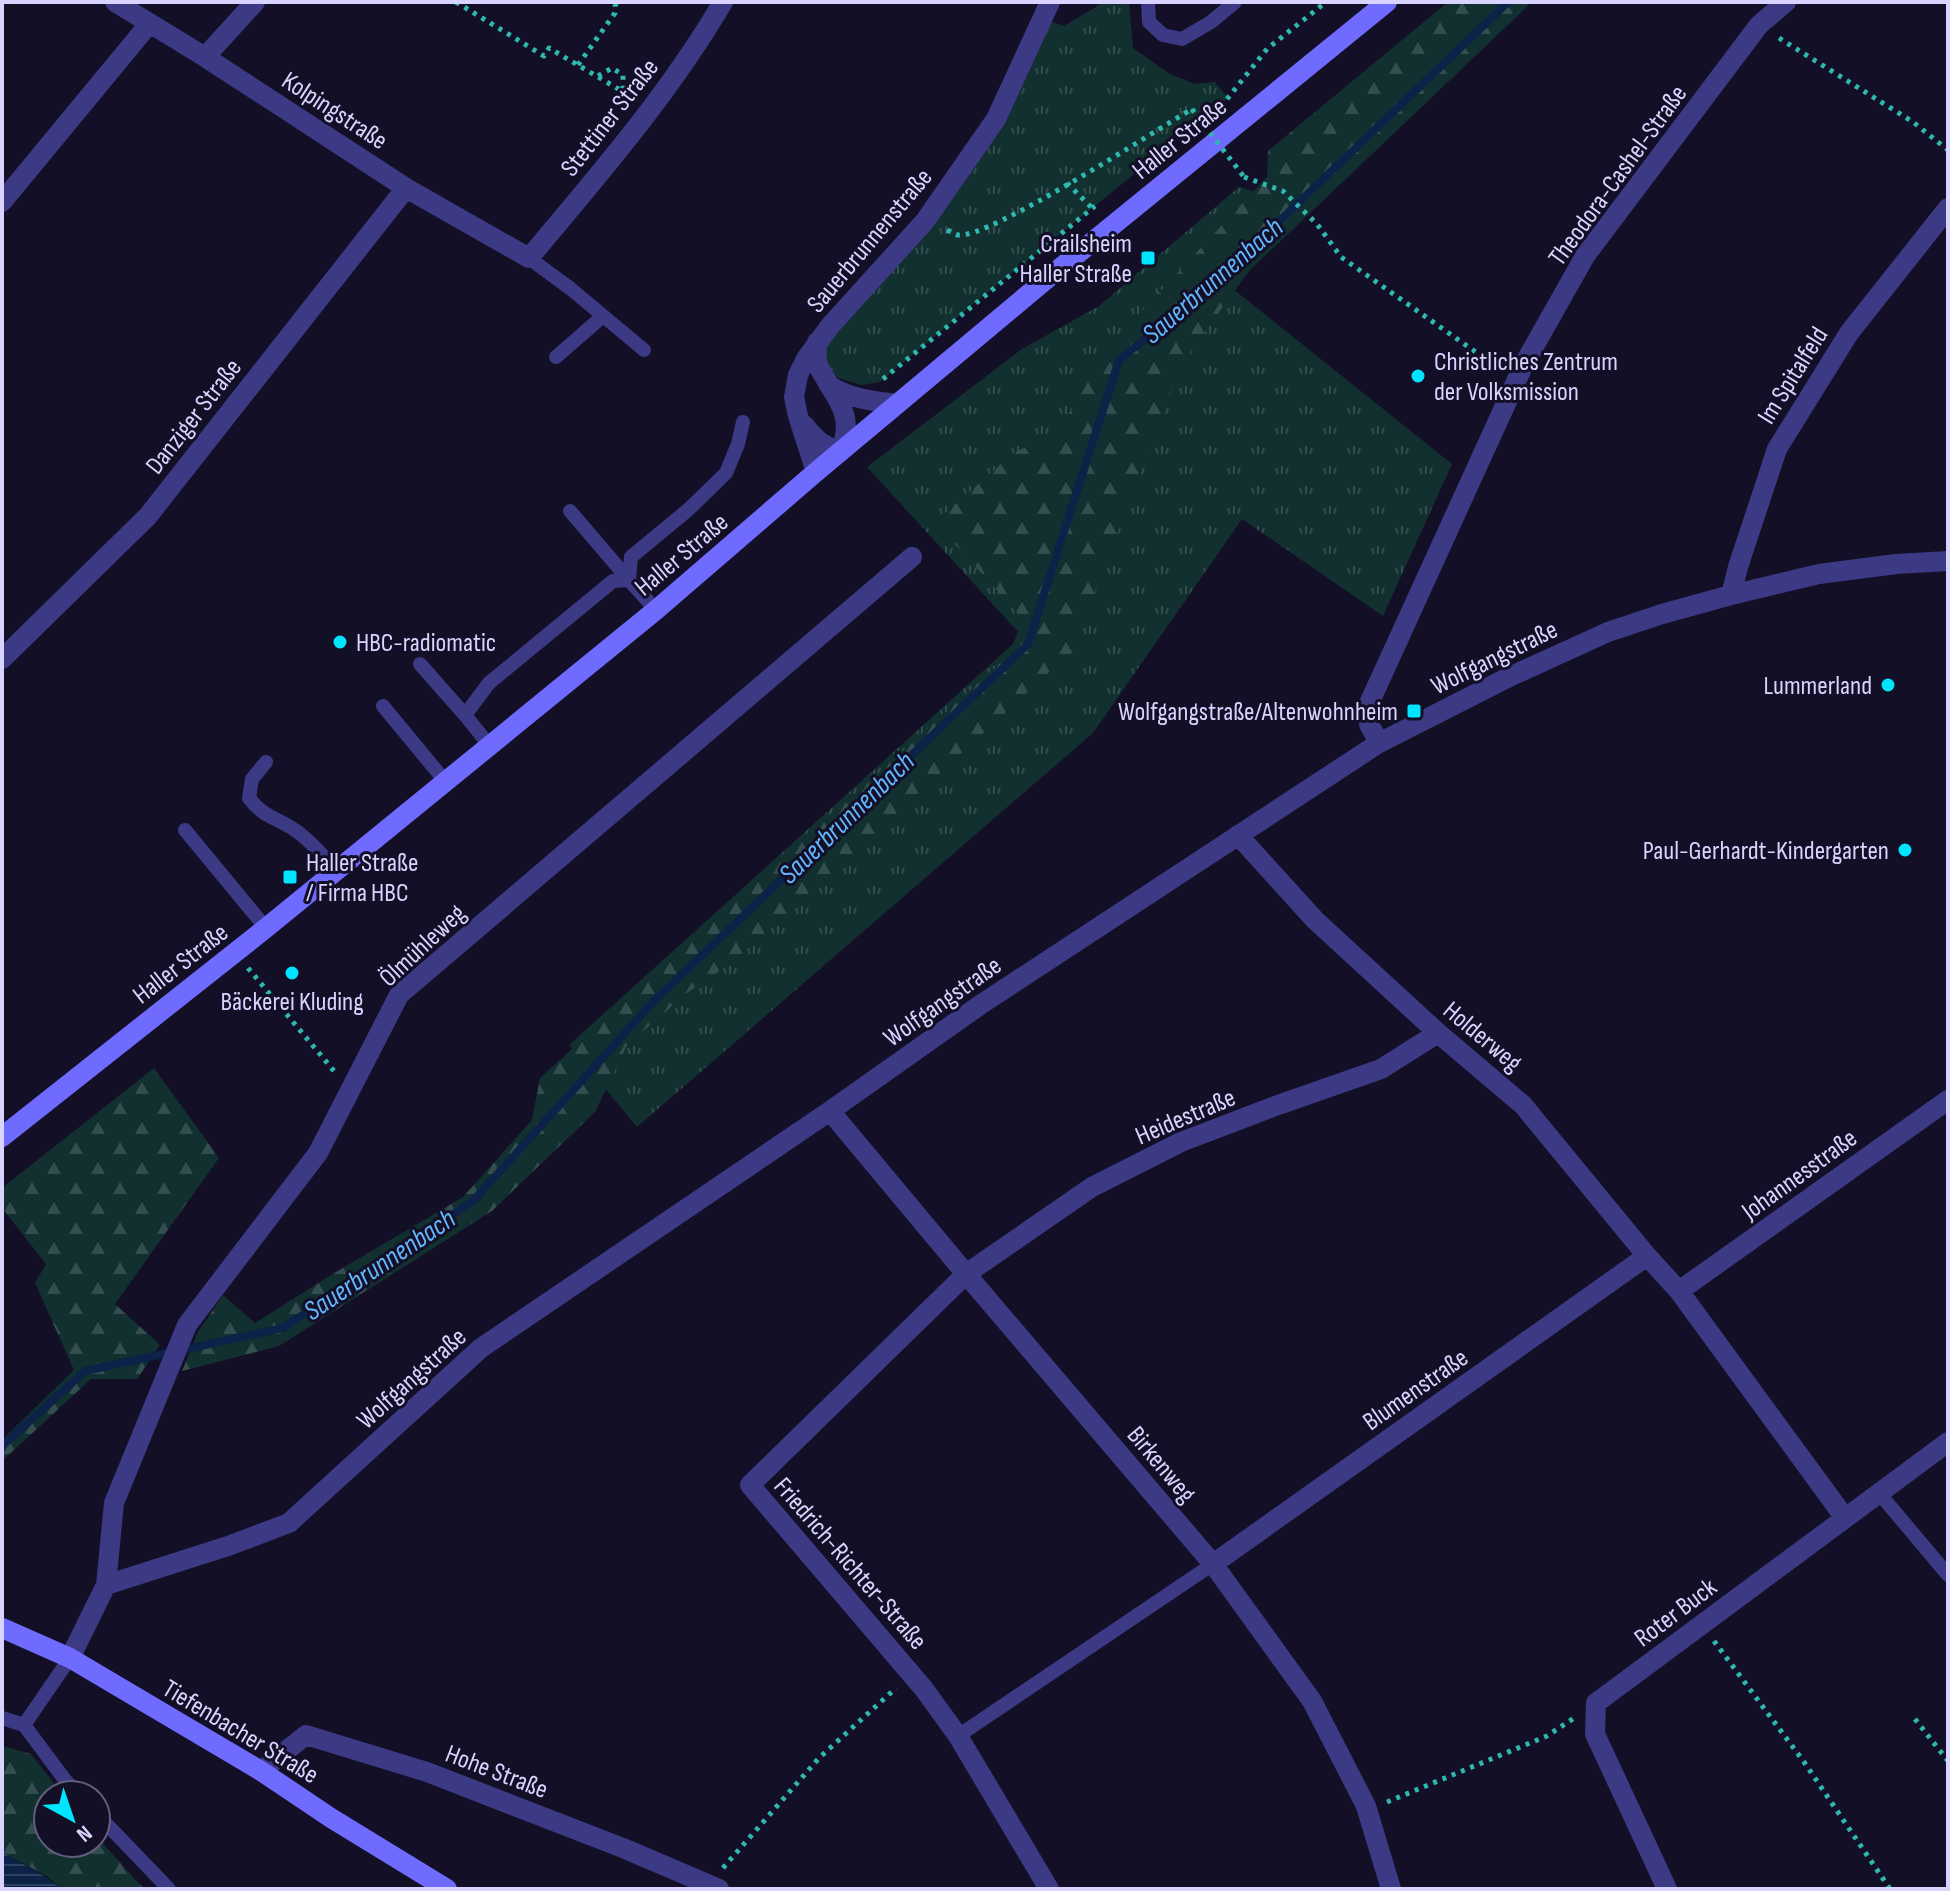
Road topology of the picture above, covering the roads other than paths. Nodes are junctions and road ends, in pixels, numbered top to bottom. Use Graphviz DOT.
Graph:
graph roads {
  1 [pos="115,2"];
  2 [pos="255,2"];
  3 [pos="723,2"];
  4 [pos="1050,2"];
  5 [pos="1148,2"];
  6 [pos="1235,2"];
  7 [pos="1387,2"];
  8 [pos="1786,2"];
  9 [pos="149,24"];
  10 [pos="205,57"];
  11 [pos="406,188"];
  12 [pos="2,202"];
  13 [pos="1946,213"];
  14 [pos="529,258"];
  15 [pos="603,316"];
  16 [pos="817,342"];
  17 [pos="644,350"];
  18 [pos="556,357"];
  19 [pos="830,386"];
  20 [pos="897,404"];
  21 [pos="798,416"];
  22 [pos="743,422"];
  23 [pos="841,451"];
  24 [pos="816,472"];
  25 [pos="570,511"];
  26 [pos="912,557"];
  27 [pos="1948,561"];
  28 [pos="629,580"];
  29 [pos="1731,595"];
  30 [pos="656,610"];
  31 [pos="2,659"];
  32 [pos="420,664"];
  33 [pos="383,706"];
  34 [pos="465,715"];
  35 [pos="1379,743"];
  36 [pos="489,745"];
  37 [pos="266,762"];
  38 [pos="445,781"];
  39 [pos="185,830"];
  40 [pos="1238,835"];
  41 [pos="336,870"];
  42 [pos="266,928"];
  43 [pos="1438,1033"];
  44 [pos="1948,1100"];
  45 [pos="830,1111"];
  46 [pos="2,1137"];
  47 [pos="1647,1256"];
  48 [pos="966,1274"];
  49 [pos="1679,1291"];
  50 [pos="1948,1442"];
  51 [pos="1879,1493"];
  52 [pos="1845,1518"];
  53 [pos="1213,1564"];
  54 [pos="1948,1575"];
  55 [pos="106,1585"];
  56 [pos="2,1628"];
  57 [pos="70,1658"];
  58 [pos="2,1718"];
  59 [pos="24,1725"];
  60 [pos="958,1736"];
  61 [pos="261,1771"];
  62 [pos="64,1779"];
  63 [pos="112,1830"];
  64 [pos="713,1887"];
  65 [pos="169,1889"];
  66 [pos="447,1889"];
  67 [pos="1049,1889"];
  68 [pos="1391,1889"];
  69 [pos="1667,1889"];
  1 -- 9 [label="street, Kolpingstraße"];
  2 -- 10 [label="street"];
  3 -- 14 [label="street, Stettiner Straße"];
  4 -- 16 [label="street, Sauerbrunnenstraße"];
  5 -- 6 [label="lane"];
  7 -- 20 [label="main road, Haller Straße"];
  8 -- 35 [label="street, Theodora-Cashel-Straße"];
  9 -- 10 [label="street, Kolpingstraße"];
  9 -- 12 [label="street"];
  10 -- 11 [label="street, Kolpingstraße"];
  11 -- 14 [label="street, Kolpingstraße"];
  11 -- 31 [label="street, Danziger Straße"];
  13 -- 29 [label="street, Im Spitalfeld"];
  14 -- 15 [label="lane"];
  15 -- 17 [label="lane"];
  15 -- 18 [label="lane"];
  16 -- 19 [label="street, Sauerbrunnenstraße"];
  16 -- 21 [label="street, Sauerbrunnenstraße"];
  19 -- 20 [label="street"];
  19 -- 23 [label="street, Sauerbrunnenstraße"];
  20 -- 23 [label="main road, Haller Straße"];
  21 -- 23 [label="street"];
  21 -- 24 [label="street, Sauerbrunnenstraße"];
  22 -- 28 [label="lane"];
  23 -- 24 [label="main road, Haller Straße"];
  24 -- 30 [label="main road, Haller Straße"];
  25 -- 28 [label="lane"];
  26 -- 55 [label="street, Ölmühleweg"];
  27 -- 29 [label="street, Wolfgangstraße"];
  28 -- 30 [label="lane"];
  28 -- 34 [label="lane"];
  29 -- 35 [label="street, Wolfgangstraße"];
  30 -- 36 [label="main road, Haller Straße"];
  32 -- 34 [label="lane"];
  33 -- 38 [label="lane"];
  34 -- 36 [label="lane"];
  35 -- 40 [label="street, Wolfgangstraße"];
  36 -- 38 [label="main road, Haller Straße"];
  37 -- 41 [label="lane"];
  38 -- 41 [label="main road, Haller Straße"];
  39 -- 42 [label="lane"];
  40 -- 43 [label="street, Holderweg"];
  40 -- 45 [label="street, Wolfgangstraße"];
  41 -- 42 [label="main road, Haller Straße"];
  42 -- 46 [label="main road, Haller Straße"];
  43 -- 47 [label="street, Holderweg"];
  43 -- 48 [label="street, Heidestraße"];
  44 -- 49 [label="street, Johannesstraße"];
  45 -- 48 [label="street, Birkenweg"];
  45 -- 55 [label="street, Wolfgangstraße"];
  47 -- 49 [label="street, Holderweg"];
  47 -- 53 [label="street, Blumenstraße"];
  48 -- 53 [label="street, Birkenweg"];
  48 -- 60 [label="street, Friedrich-Richter-Straße"];
  49 -- 52 [label="street, Holderweg"];
  50 -- 51 [label="street, Roter Buck"];
  51 -- 52 [label="street, Roter Buck"];
  51 -- 54 [label="lane"];
  52 -- 69 [label="street, Roter Buck"];
  53 -- 60 [label="lane"];
  53 -- 68 [label="street, Birkenweg"];
  55 -- 57 [label="street"];
  56 -- 57 [label="main road, Tiefenbacher Straße"];
  57 -- 59 [label="lane"];
  57 -- 61 [label="main road, Tiefenbacher Straße"];
  58 -- 59 [label="lane"];
  59 -- 62 [label="lane"];
  60 -- 67 [label="street, Friedrich-Richter-Straße"];
  61 -- 64 [label="street, Hohe Straße"];
  61 -- 66 [label="main road, Tiefenbacher Straße"];
  63 -- 65 [label="lane"];
}
